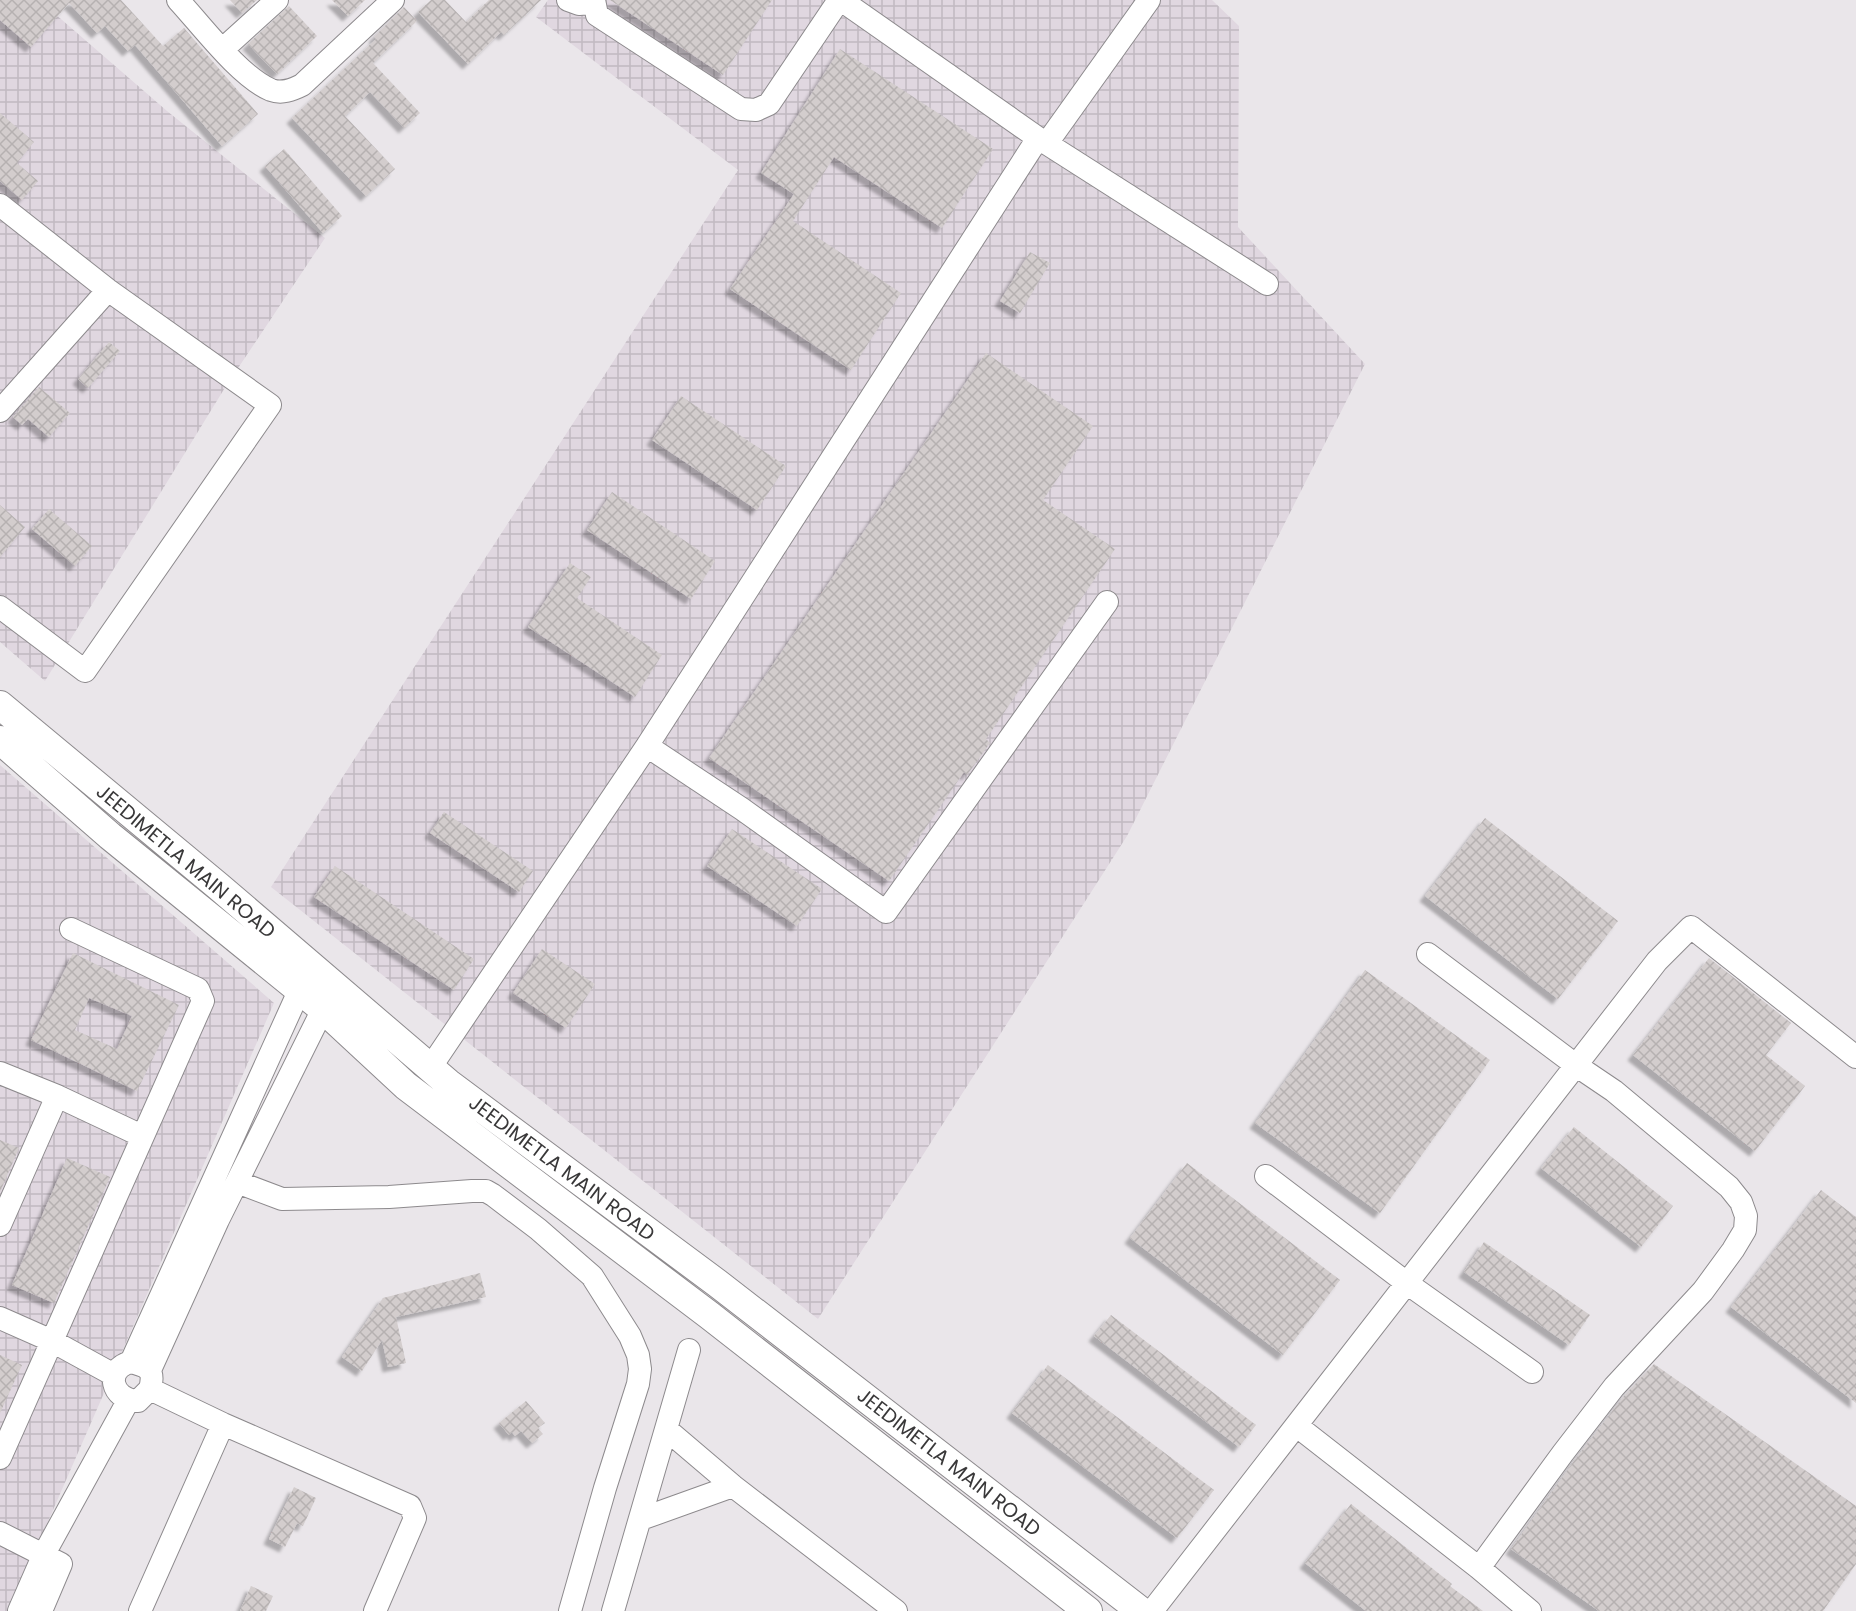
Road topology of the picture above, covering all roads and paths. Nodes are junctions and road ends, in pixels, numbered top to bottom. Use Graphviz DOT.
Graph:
graph roads {
  1 [pos="178,0"];
  2 [pos="277,0"];
  3 [pos="393,0"];
  4 [pos="568,0"];
  5 [pos="840,0"];
  6 [pos="1149,0"];
  7 [pos="594,1"];
  8 [pos="223,49"];
  9 [pos="1043,141"];
  10 [pos="0,205"];
  11 [pos="1267,284"];
  12 [pos="108,290"];
  13 [pos="0,411"];
  14 [pos="1107,602"];
  15 [pos="0,607"];
  16 [pos="5,726"];
  17 [pos="647,746"];
  18 [pos="71,929"];
  19 [pos="1428,954"];
  20 [pos="300,989"];
  21 [pos="323,1009"];
  22 [pos="1856,1057"];
  23 [pos="1577,1066"];
  24 [pos="430,1068"];
  25 [pos="0,1073"];
  26 [pos="57,1096"];
  27 [pos="142,1136"];
  28 [pos="1266,1176"];
  29 [pos="237,1182"];
  30 [pos="0,1225"];
  31 [pos="1408,1284"];
  32 [pos="0,1318"];
  33 [pos="52,1341"];
  34 [pos="689,1350"];
  35 [pos="1532,1372"];
  36 [pos="136,1374"];
  37 [pos="223,1424"];
  38 [pos="1297,1426"];
  39 [pos="666,1429"];
  40 [pos="0,1458"];
  41 [pos="733,1486"];
  42 [pos="641,1519"];
  43 [pos="0,1533"];
  44 [pos="53,1559"];
  45 [pos="1479,1568"];
  46 [pos="19,1611"];
  47 [pos="41,1611"];
  48 [pos="140,1611"];
  49 [pos="375,1611"];
  50 [pos="570,1611"];
  51 [pos="613,1611"];
  52 [pos="896,1611"];
  53 [pos="1088,1611"];
  54 [pos="1141,1611"];
  55 [pos="1152,1611"];
  56 [pos="1530,1611"];
  1 -- 8 [label="street"];
  2 -- 8 [label="street"];
  3 -- 8 [label="street"];
  4 -- 7 [label="street"];
  5 -- 7 [label="street"];
  5 -- 9 [label="street"];
  6 -- 9 [label="street"];
  9 -- 11 [label="street"];
  9 -- 17 [label="street"];
  10 -- 12 [label="street"];
  12 -- 13 [label="street"];
  12 -- 15 [label="street"];
  14 -- 17 [label="street"];
  16 -- 20 [label="main road, JEEDIMETLA MAIN ROAD"];
  16 -- 24 [label="main road, JEEDIMETLA MAIN ROAD"];
  17 -- 24 [label="street"];
  18 -- 27 [label="street"];
  19 -- 23 [label="street"];
  20 -- 21 [label="main road, JEEDIMETLA MAIN ROAD"];
  20 -- 36 [label="street"];
  21 -- 29 [label="street"];
  21 -- 53 [label="main road, JEEDIMETLA MAIN ROAD"];
  22 -- 23 [label="street"];
  23 -- 31 [label="street"];
  23 -- 45 [label="street"];
  24 -- 54 [label="main road, JEEDIMETLA MAIN ROAD"];
  25 -- 26 [label="street"];
  26 -- 27 [label="street"];
  26 -- 30 [label="street"];
  27 -- 33 [label="street"];
  28 -- 31 [label="street"];
  29 -- 36 [label="street"];
  29 -- 50 [label="street"];
  31 -- 35 [label="street"];
  31 -- 38 [label="street"];
  32 -- 33 [label="street"];
  33 -- 36 [label="street"];
  33 -- 40 [label="street"];
  34 -- 39 [label="street"];
  36 -- 37 [label="street"];
  36 -- 44 [label="street"];
  37 -- 48 [label="street"];
  37 -- 49 [label="street"];
  38 -- 45 [label="street"];
  38 -- 55 [label="street"];
  39 -- 41 [label="street"];
  39 -- 42 [label="street"];
  41 -- 42 [label="street"];
  41 -- 52 [label="street"];
  42 -- 51 [label="street"];
  43 -- 44 [label="street"];
  44 -- 46 [label="street"];
  44 -- 47 [label="street"];
  45 -- 56 [label="street"];
}
